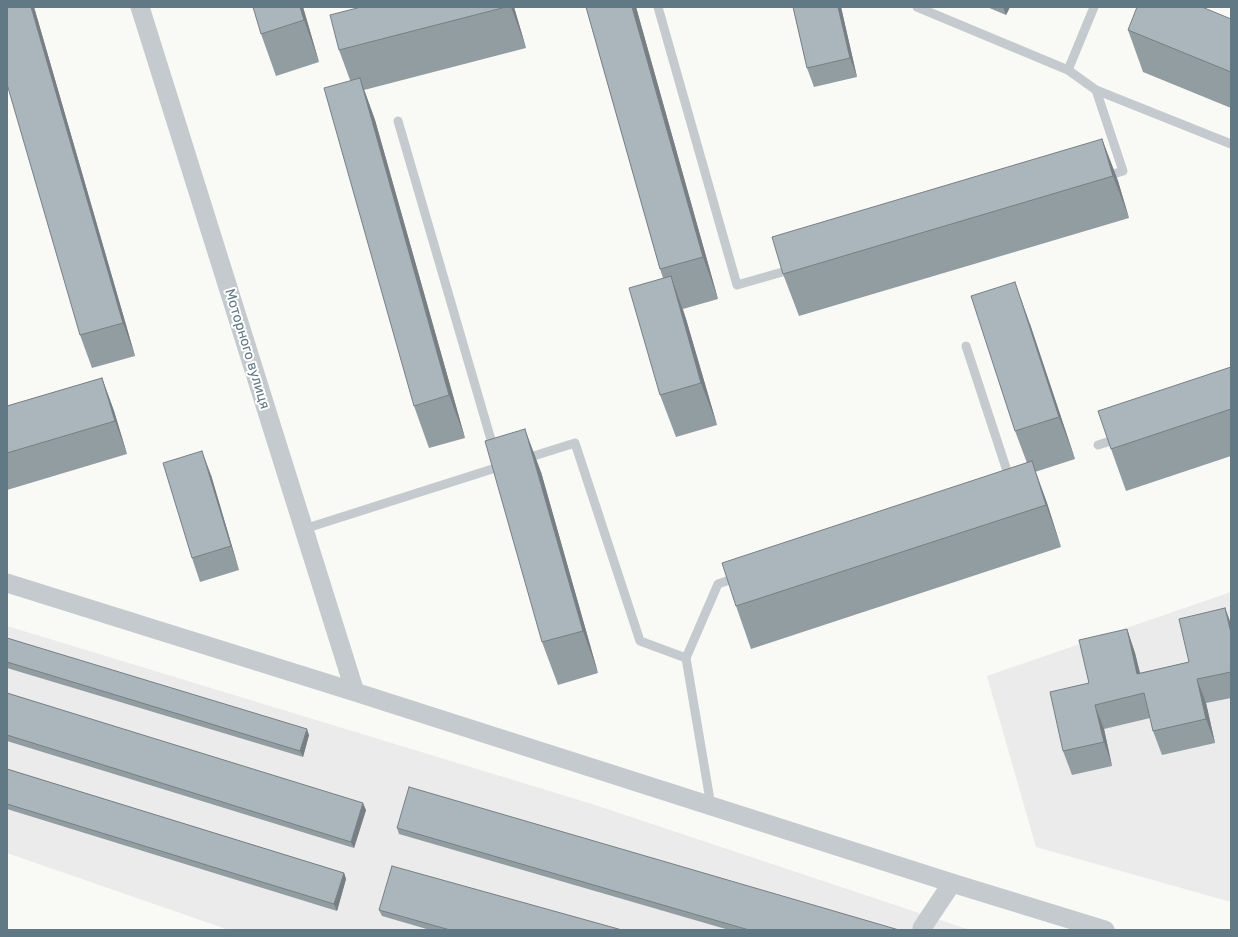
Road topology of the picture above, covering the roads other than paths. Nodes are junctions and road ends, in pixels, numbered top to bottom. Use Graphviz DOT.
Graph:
graph roads {
  1 [pos="140,7"];
  2 [pos="658,7"];
  3 [pos="917,7"];
  4 [pos="1094,7"];
  5 [pos="1068,70"];
  6 [pos="1096,90"];
  7 [pos="398,121"];
  8 [pos="1231,144"];
  9 [pos="1093,180"];
  10 [pos="805,265"];
  11 [pos="966,346"];
  12 [pos="1128,435"];
  13 [pos="1098,445"];
  14 [pos="499,467"];
  15 [pos="1013,488"];
  16 [pos="304,529"];
  17 [pos="748,574"];
  18 [pos="7,583"];
  19 [pos="686,658"];
  20 [pos="355,692"];
  21 [pos="711,806"];
  22 [pos="952,883"];
  23 [pos="922,930"];
  24 [pos="1105,930"];
  1 -- 16 [label="street, Моторного вулиця"];
  2 -- 10 [label="lane"];
  3 -- 5 [label="lane"];
  4 -- 5 [label="lane"];
  5 -- 6 [label="lane"];
  6 -- 8 [label="lane"];
  6 -- 9 [label="lane"];
  7 -- 14 [label="lane"];
  11 -- 15 [label="lane"];
  12 -- 13 [label="lane"];
  14 -- 16 [label="lane"];
  14 -- 19 [label="lane"];
  16 -- 20 [label="street, Моторного вулиця"];
  17 -- 19 [label="lane"];
  18 -- 20 [label="street"];
  19 -- 21 [label="lane"];
  20 -- 21 [label="street"];
  21 -- 22 [label="street"];
  22 -- 23 [label="street"];
  22 -- 24 [label="street"];
}
